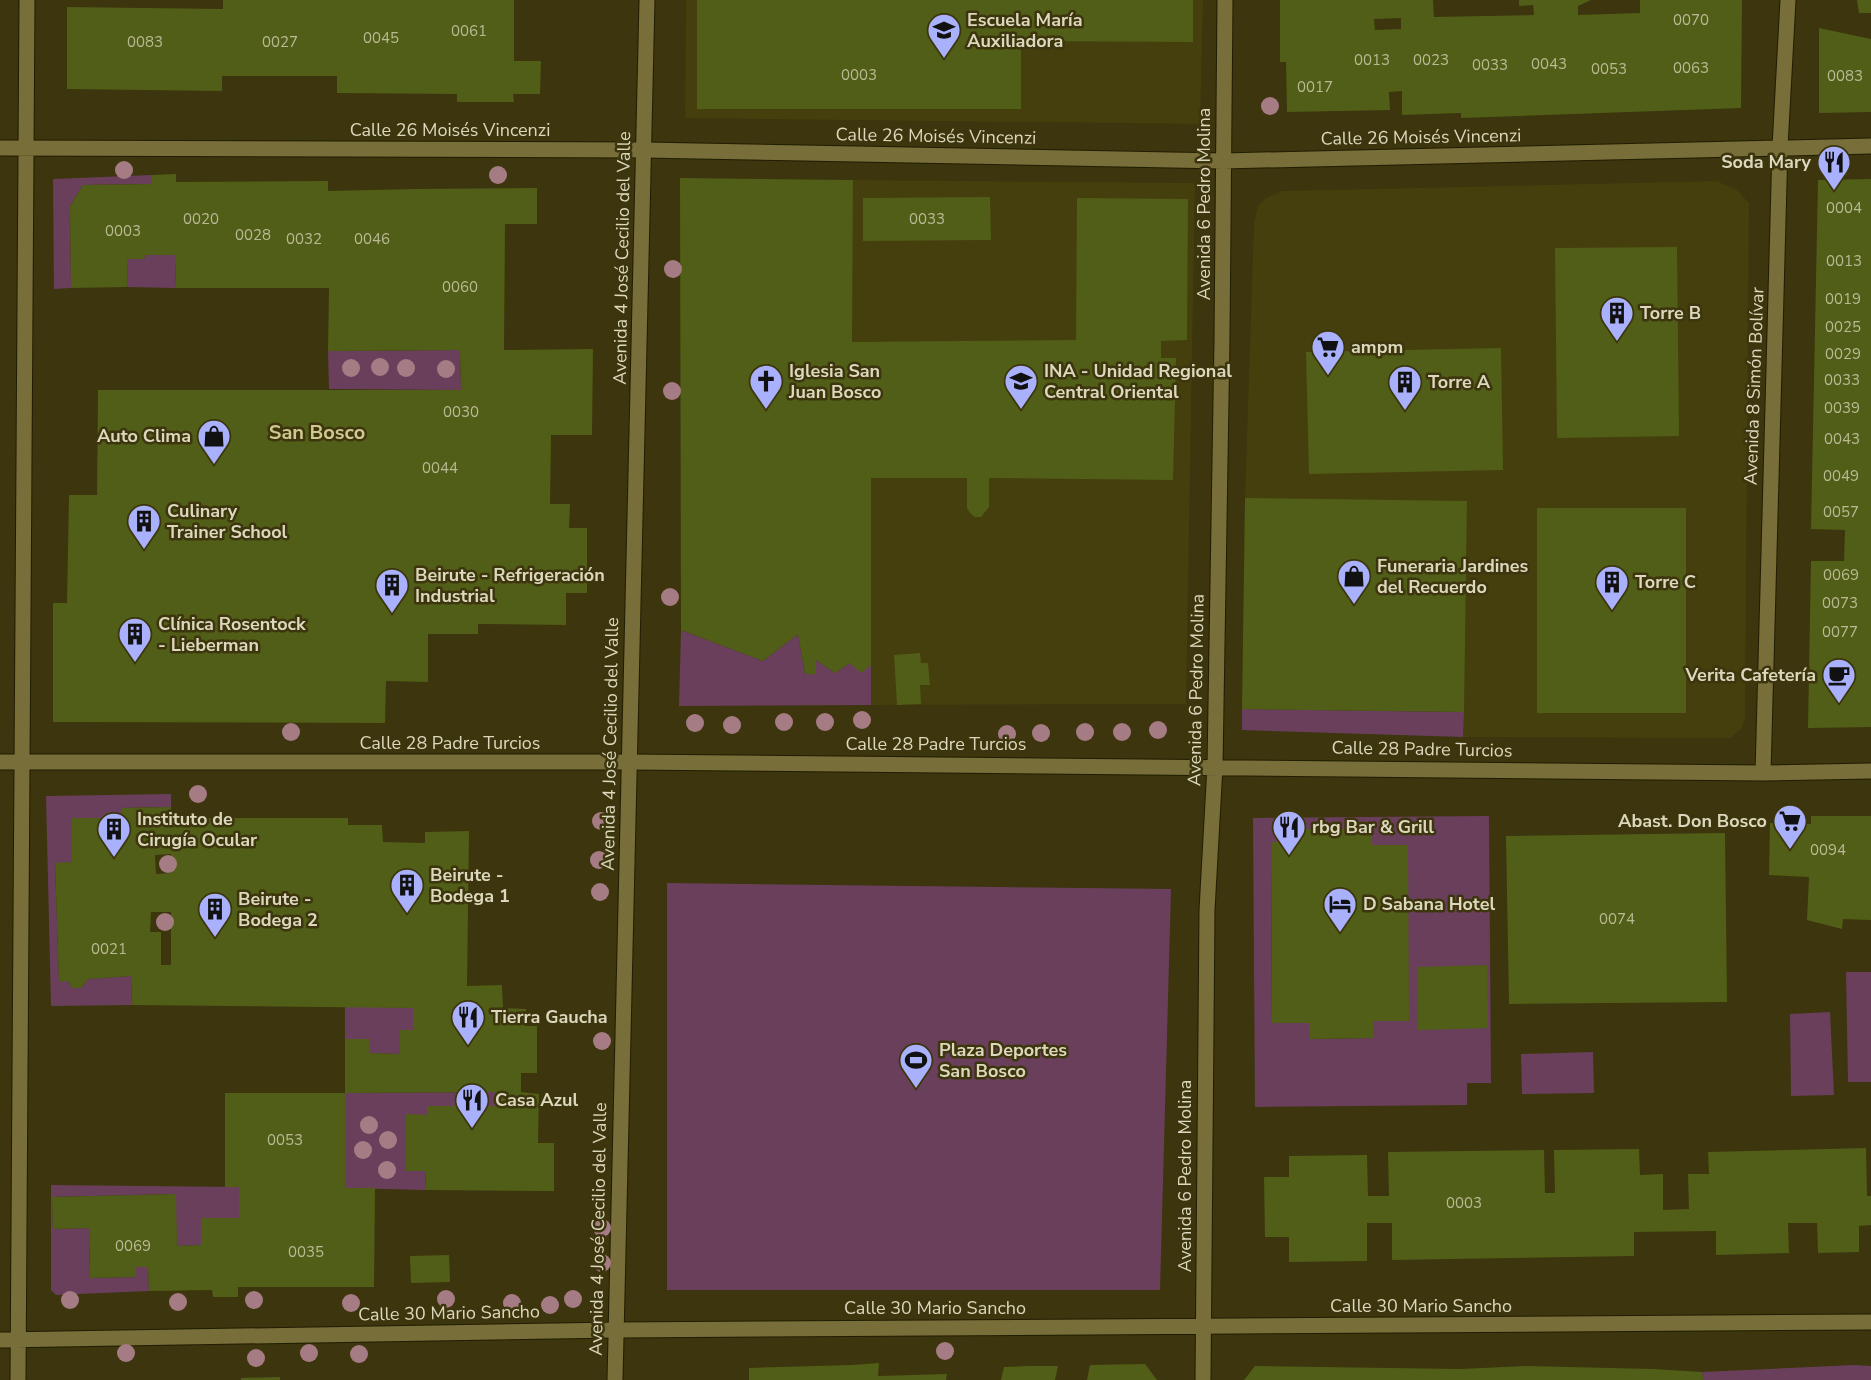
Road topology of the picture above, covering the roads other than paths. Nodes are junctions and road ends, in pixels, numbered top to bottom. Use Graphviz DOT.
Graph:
graph roads {
  1 [pos="27,0"];
  2 [pos="647,0"];
  3 [pos="1225,0"];
  4 [pos="1788,0"];
  5 [pos="1871,146"];
  6 [pos="1780,147"];
  7 [pos="0,148"];
  8 [pos="26,149"];
  9 [pos="644,150"];
  10 [pos="1223,161"];
  11 [pos="0,762"];
  12 [pos="629,762"];
  13 [pos="22,763"];
  14 [pos="1215,766"];
  15 [pos="1871,771"];
  16 [pos="1763,772"];
  17 [pos="1871,1322"];
  18 [pos="1203,1327"];
  19 [pos="616,1330"];
  20 [pos="0,1340"];
  21 [pos="18,1340"];
  22 [pos="18,1380"];
  23 [pos="615,1380"];
  24 [pos="1203,1380"];
  1 -- 8 [label="street"];
  2 -- 9 [label="street, Avenida 4 José Cecilio del Valle"];
  3 -- 10 [label="street, Avenida 6 Pedro Molina"];
  4 -- 6 [label="street, Avenida 8 Simón Bolívar"];
  5 -- 6 [label="street, Calle 26 Moisés Vincenzi"];
  6 -- 10 [label="street, Calle 26 Moisés Vincenzi"];
  6 -- 16 [label="street, Avenida 8 Simón Bolívar"];
  7 -- 8 [label="street, Calle 26 Moisés Vincenzi"];
  8 -- 9 [label="street, Calle 26 Moisés Vincenzi"];
  8 -- 13 [label="street"];
  9 -- 10 [label="street, Calle 26 Moisés Vincenzi"];
  9 -- 12 [label="street, Avenida 4 José Cecilio del Valle"];
  10 -- 14 [label="street, Avenida 6 Pedro Molina"];
  11 -- 13 [label="street, Calle 28 Padre Turcios"];
  12 -- 13 [label="street, Calle 28 Padre Turcios"];
  12 -- 14 [label="street, Calle 28 Padre Turcios"];
  12 -- 19 [label="street, Avenida 4 José Cecilio del Valle"];
  13 -- 21 [label="street"];
  14 -- 16 [label="street, Calle 28 Padre Turcios"];
  14 -- 18 [label="street, Avenida 6 Pedro Molina"];
  15 -- 16 [label="street, Calle 28 Padre Turcios"];
  17 -- 18 [label="street, Calle 30 Mario Sancho"];
  18 -- 19 [label="street, Calle 30 Mario Sancho"];
  18 -- 24 [label="street, Avenida 6 Pedro Molina"];
  19 -- 21 [label="street, Calle 30 Mario Sancho"];
  19 -- 23 [label="street, Avenida 4 José Cecilio del Valle"];
  20 -- 21 [label="street, Calle 30 Mario Sancho"];
  21 -- 22 [label="street"];
}
